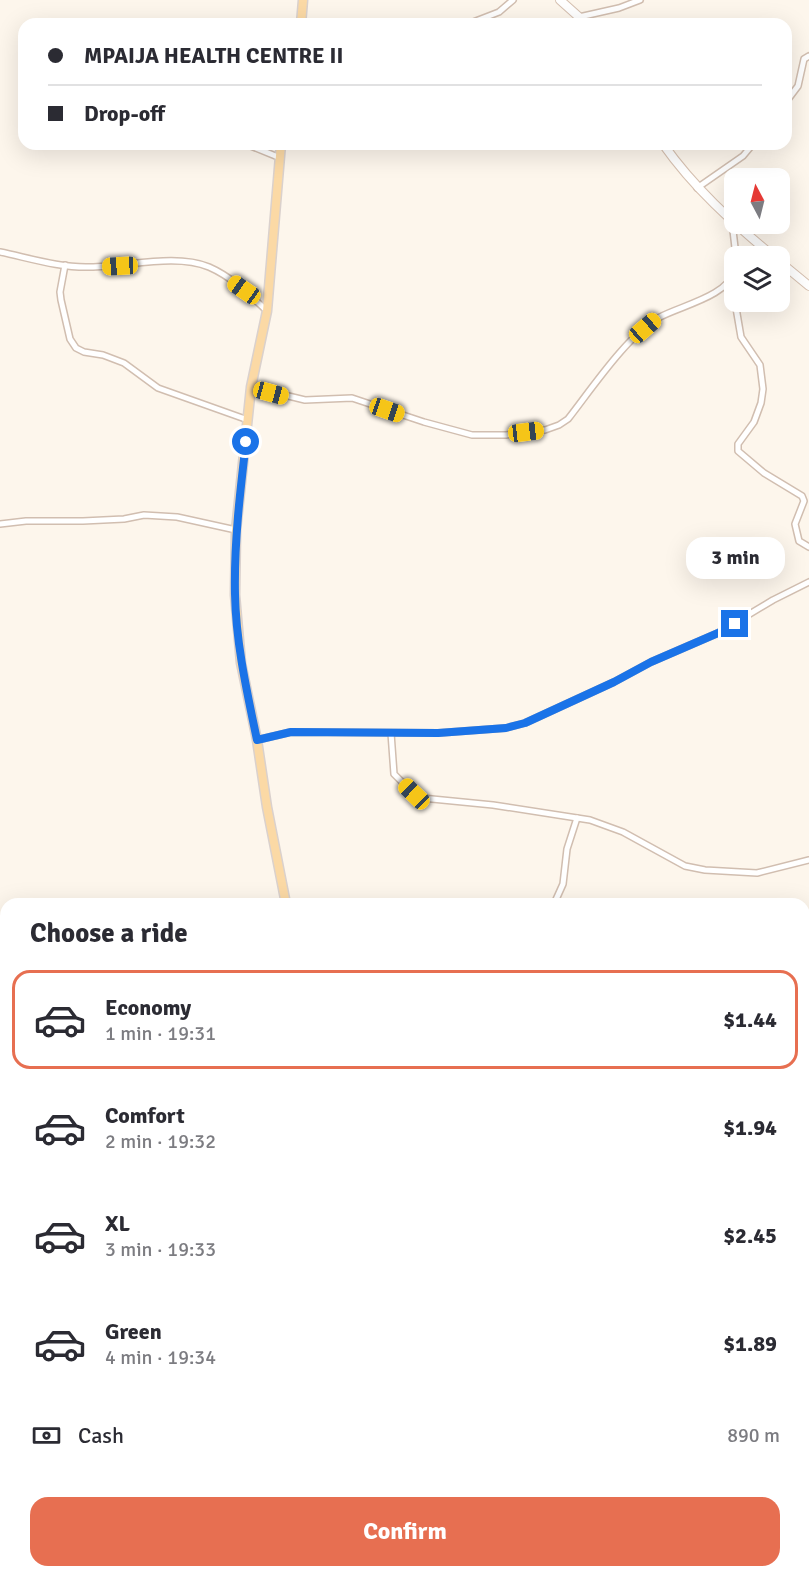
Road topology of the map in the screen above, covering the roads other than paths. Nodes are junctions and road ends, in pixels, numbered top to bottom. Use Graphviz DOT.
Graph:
graph roads {
  1 [pos="303,0"];
  2 [pos="513,0"];
  3 [pos="560,0"];
  4 [pos="640,0"];
  5 [pos="302,18"];
  6 [pos="484,18"];
  7 [pos="580,18"];
  8 [pos="588,18"];
  9 [pos="809,56"];
  10 [pos="792,94"];
  11 [pos="261,150"];
  12 [pos="280,150"];
  13 [pos="668,150"];
  14 [pos="748,150"];
  15 [pos="278,157"];
  16 [pos="697,188"];
  17 [pos="724,214"];
  18 [pos="746,234"];
  19 [pos="761,246"];
  20 [pos="0,252"];
  21 [pos="65,265"];
  22 [pos="790,270"];
  23 [pos="724,286"];
  24 [pos="809,286"];
  25 [pos="267,311"];
  26 [pos="737,312"];
  27 [pos="251,387"];
  28 [pos="248,420"];
  29 [pos="0,524"];
  30 [pos="236,530"];
  31 [pos="809,547"];
  32 [pos="809,582"];
  33 [pos="392,733"];
  34 [pos="257,740"];
  35 [pos="577,818"];
  36 [pos="809,860"];
  37 [pos="285,898"];
  38 [pos="557,898"];
  1 -- 5 [label="main road"];
  2 -- 6 [label="street"];
  3 -- 7 [label="street"];
  4 -- 8 [label="street"];
  9 -- 10 [label="street"];
  11 -- 15 [label="street"];
  12 -- 15 [label="main road"];
  13 -- 16 [label="street"];
  14 -- 16 [label="street"];
  15 -- 25 [label="main road"];
  16 -- 17 [label="street"];
  18 -- 19 [label="street"];
  20 -- 21 [label="street"];
  21 -- 25 [label="street"];
  21 -- 28 [label="street"];
  22 -- 24 [label="street"];
  23 -- 27 [label="street"];
  25 -- 27 [label="main road"];
  26 -- 31 [label="street"];
  27 -- 28 [label="main road"];
  28 -- 30 [label="main road"];
  29 -- 30 [label="street"];
  30 -- 34 [label="main road"];
  32 -- 33 [label="street"];
  33 -- 34 [label="street"];
  33 -- 35 [label="street"];
  34 -- 37 [label="main road"];
  35 -- 36 [label="street"];
  35 -- 38 [label="street"];
}
